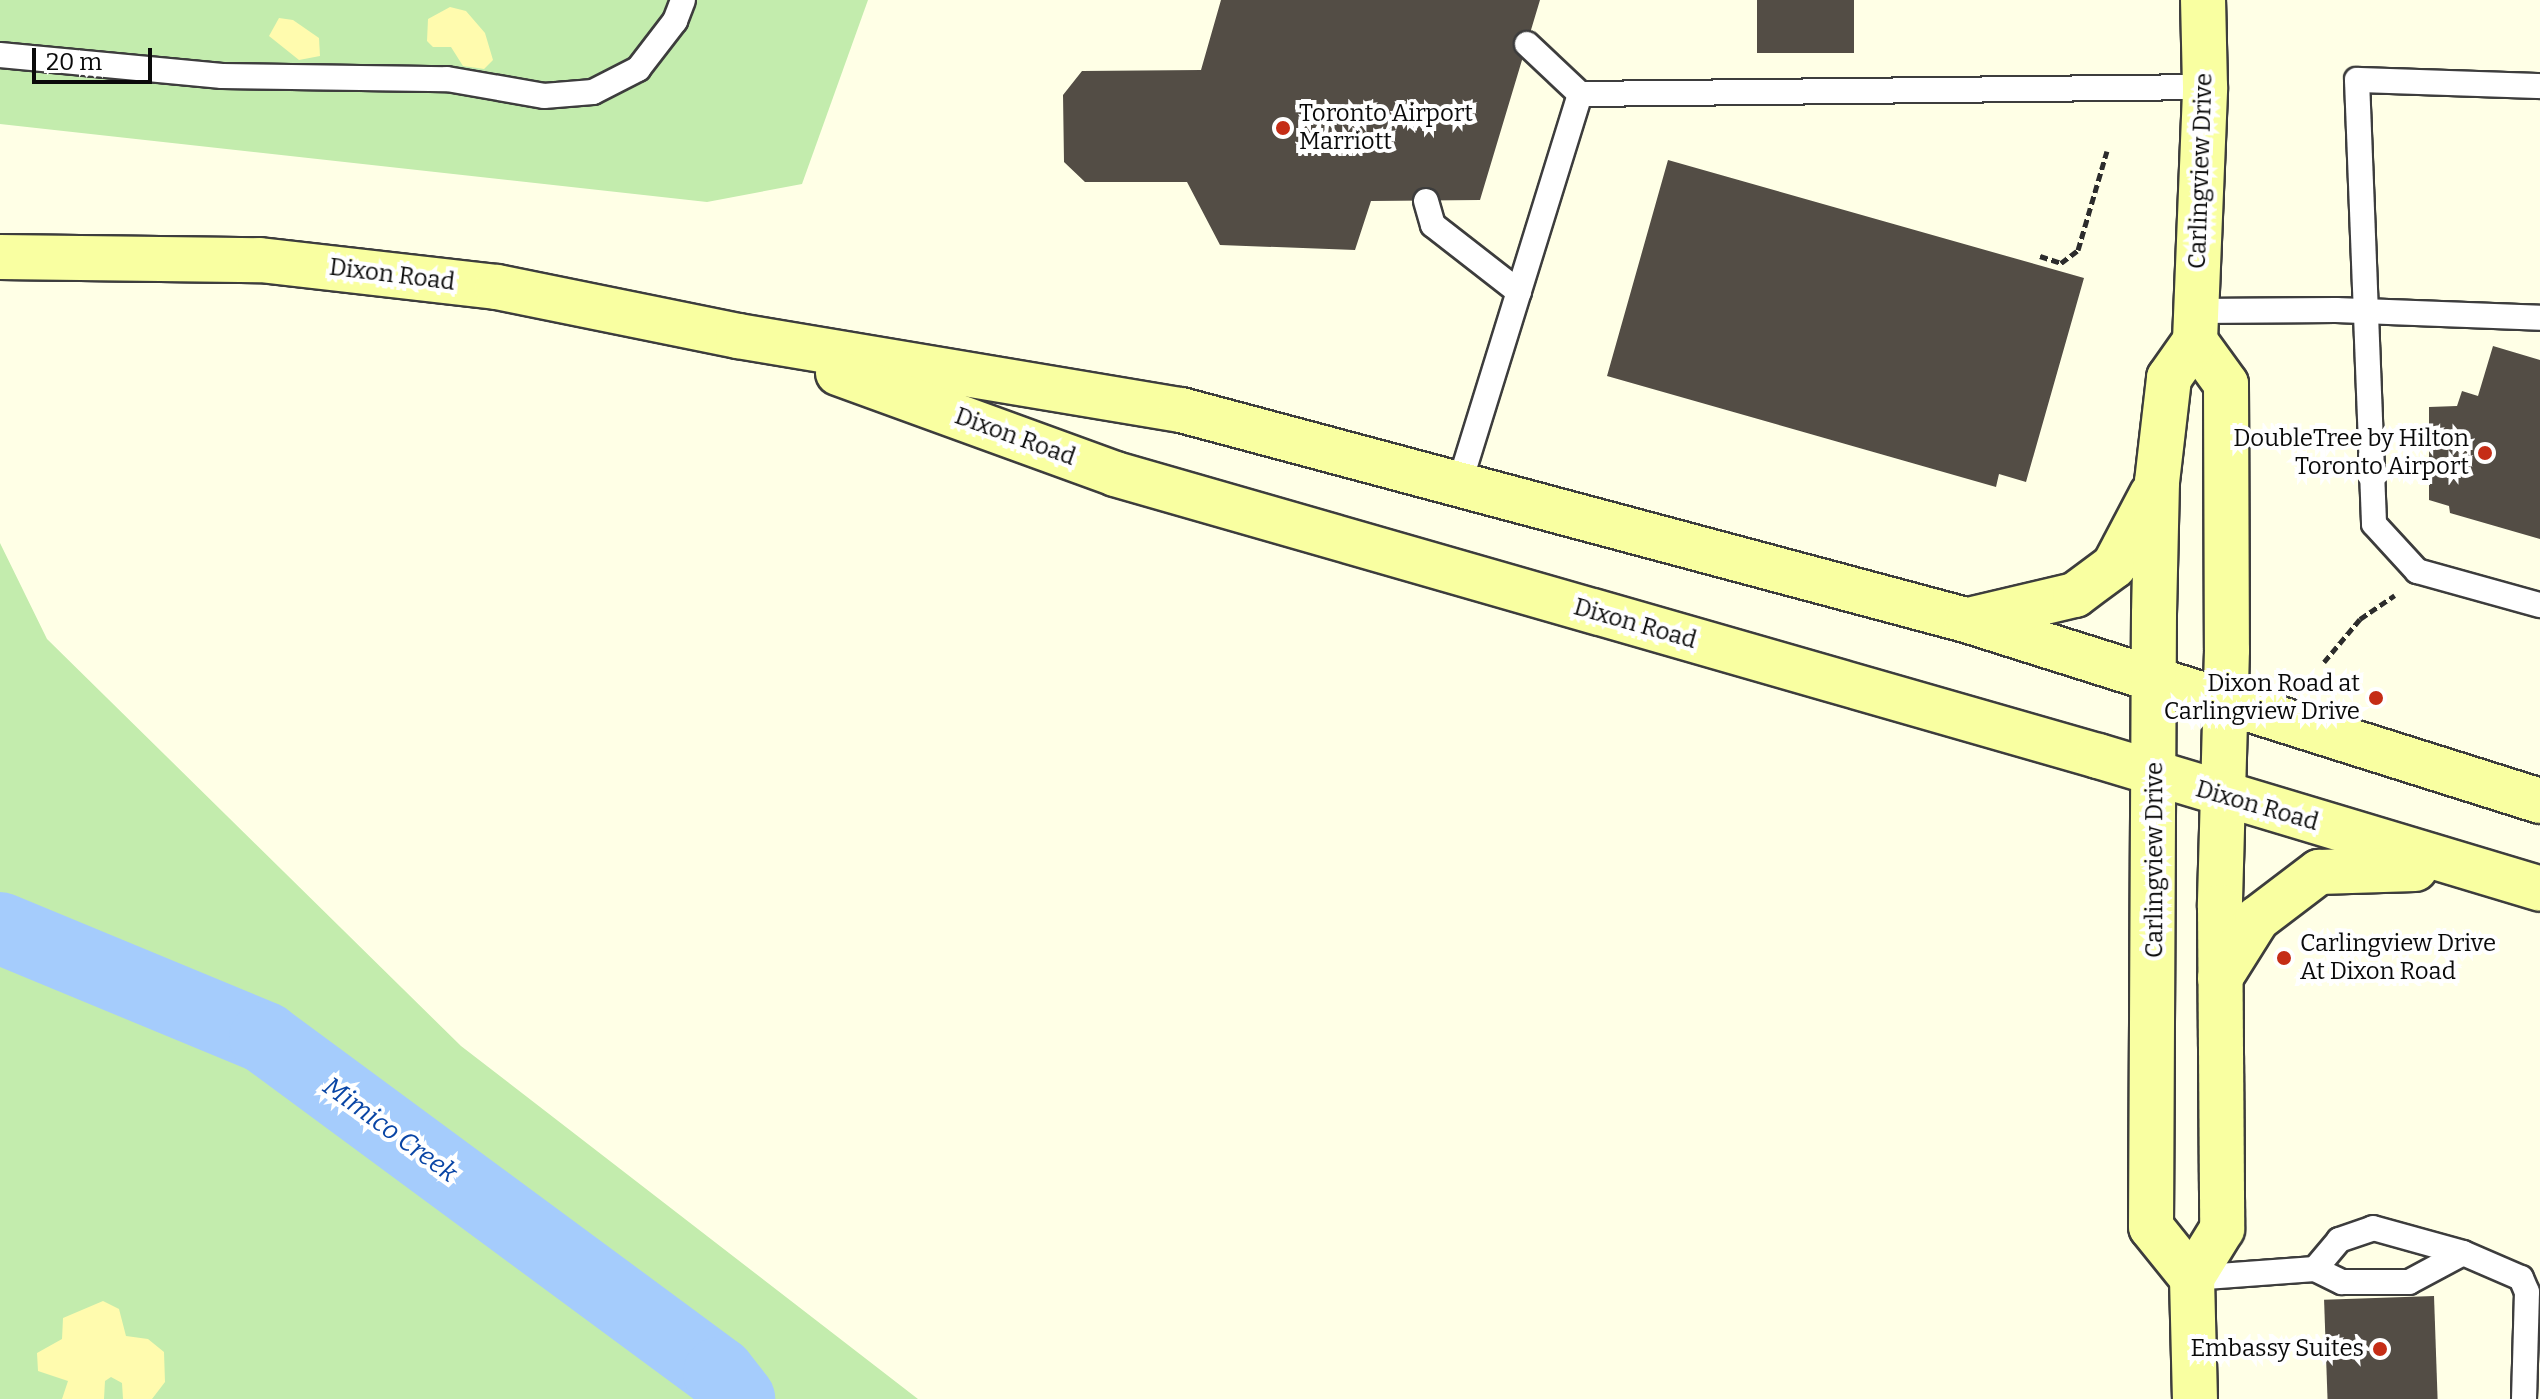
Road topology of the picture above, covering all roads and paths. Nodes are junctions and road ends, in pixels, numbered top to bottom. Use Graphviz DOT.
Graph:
graph roads {
  1 [pos="683,0"];
  2 [pos="2203,0"];
  3 [pos="1527,44"];
  4 [pos="0,55"];
  5 [pos="2540,86"];
  6 [pos="2205,87"];
  7 [pos="1580,94"];
  8 [pos="2107,151"];
  9 [pos="1426,201"];
  10 [pos="14,253"];
  11 [pos="2040,256"];
  12 [pos="1519,292"];
  13 [pos="2366,312"];
  14 [pos="2540,318"];
  15 [pos="2196,326"];
  16 [pos="738,336"];
  17 [pos="2157,482"];
  18 [pos="1459,485"];
  19 [pos="2417,571"];
  20 [pos="2540,605"];
  21 [pos="1966,620"];
  22 [pos="2324,662"];
  23 [pos="2156,681"];
  24 [pos="2224,703"];
  25 [pos="2155,775"];
  26 [pos="2222,797"];
  27 [pos="2540,801"];
  28 [pos="2465,871"];
  29 [pos="2540,889"];
  30 [pos="2220,978"];
  31 [pos="2463,1253"];
  32 [pos="2315,1269"];
  33 [pos="2192,1278"];
  34 [pos="2195,1399"];
  35 [pos="2524,1399"];
  1 -- 4 [label="lane"];
  2 -- 6 [label="main road, Carlingview Drive"];
  3 -- 7 [label="lane"];
  5 -- 13 [label="lane"];
  6 -- 7 [label="lane"];
  6 -- 15 [label="main road, Carlingview Drive"];
  7 -- 12 [label="lane"];
  8 -- 11 [label="path"];
  9 -- 12 [label="lane"];
  10 -- 16 [label="main road, Dixon Road"];
  12 -- 18 [label="lane"];
  13 -- 14 [label="lane"];
  13 -- 15 [label="lane"];
  13 -- 19 [label="lane"];
  15 -- 17 [label="main road, Carlingview Drive"];
  15 -- 24 [label="main road"];
  16 -- 18 [label="main road, Dixon Road"];
  16 -- 25 [label="main road, Dixon Road"];
  17 -- 21 [label="main road"];
  17 -- 23 [label="main road, Carlingview Drive"];
  18 -- 21 [label="main road, Dixon Road"];
  19 -- 20 [label="lane"];
  19 -- 22 [label="path"];
  21 -- 23 [label="main road, Dixon Road"];
  23 -- 24 [label="main road, Dixon Road"];
  23 -- 25 [label="main road, Carlingview Drive"];
  24 -- 26 [label="main road"];
  24 -- 27 [label="main road, Dixon Road"];
  25 -- 26 [label="main road, Dixon Road"];
  25 -- 33 [label="main road, Carlingview Drive"];
  26 -- 28 [label="main road, Dixon Road"];
  26 -- 30 [label="main road"];
  28 -- 29 [label="main road, Dixon Road"];
  28 -- 30 [label="main road"];
  30 -- 33 [label="main road"];
  31 -- 32 [label="lane"];
  31 -- 32 [label="lane"];
  31 -- 35 [label="lane"];
  32 -- 33 [label="lane"];
  33 -- 34 [label="main road"];
}
